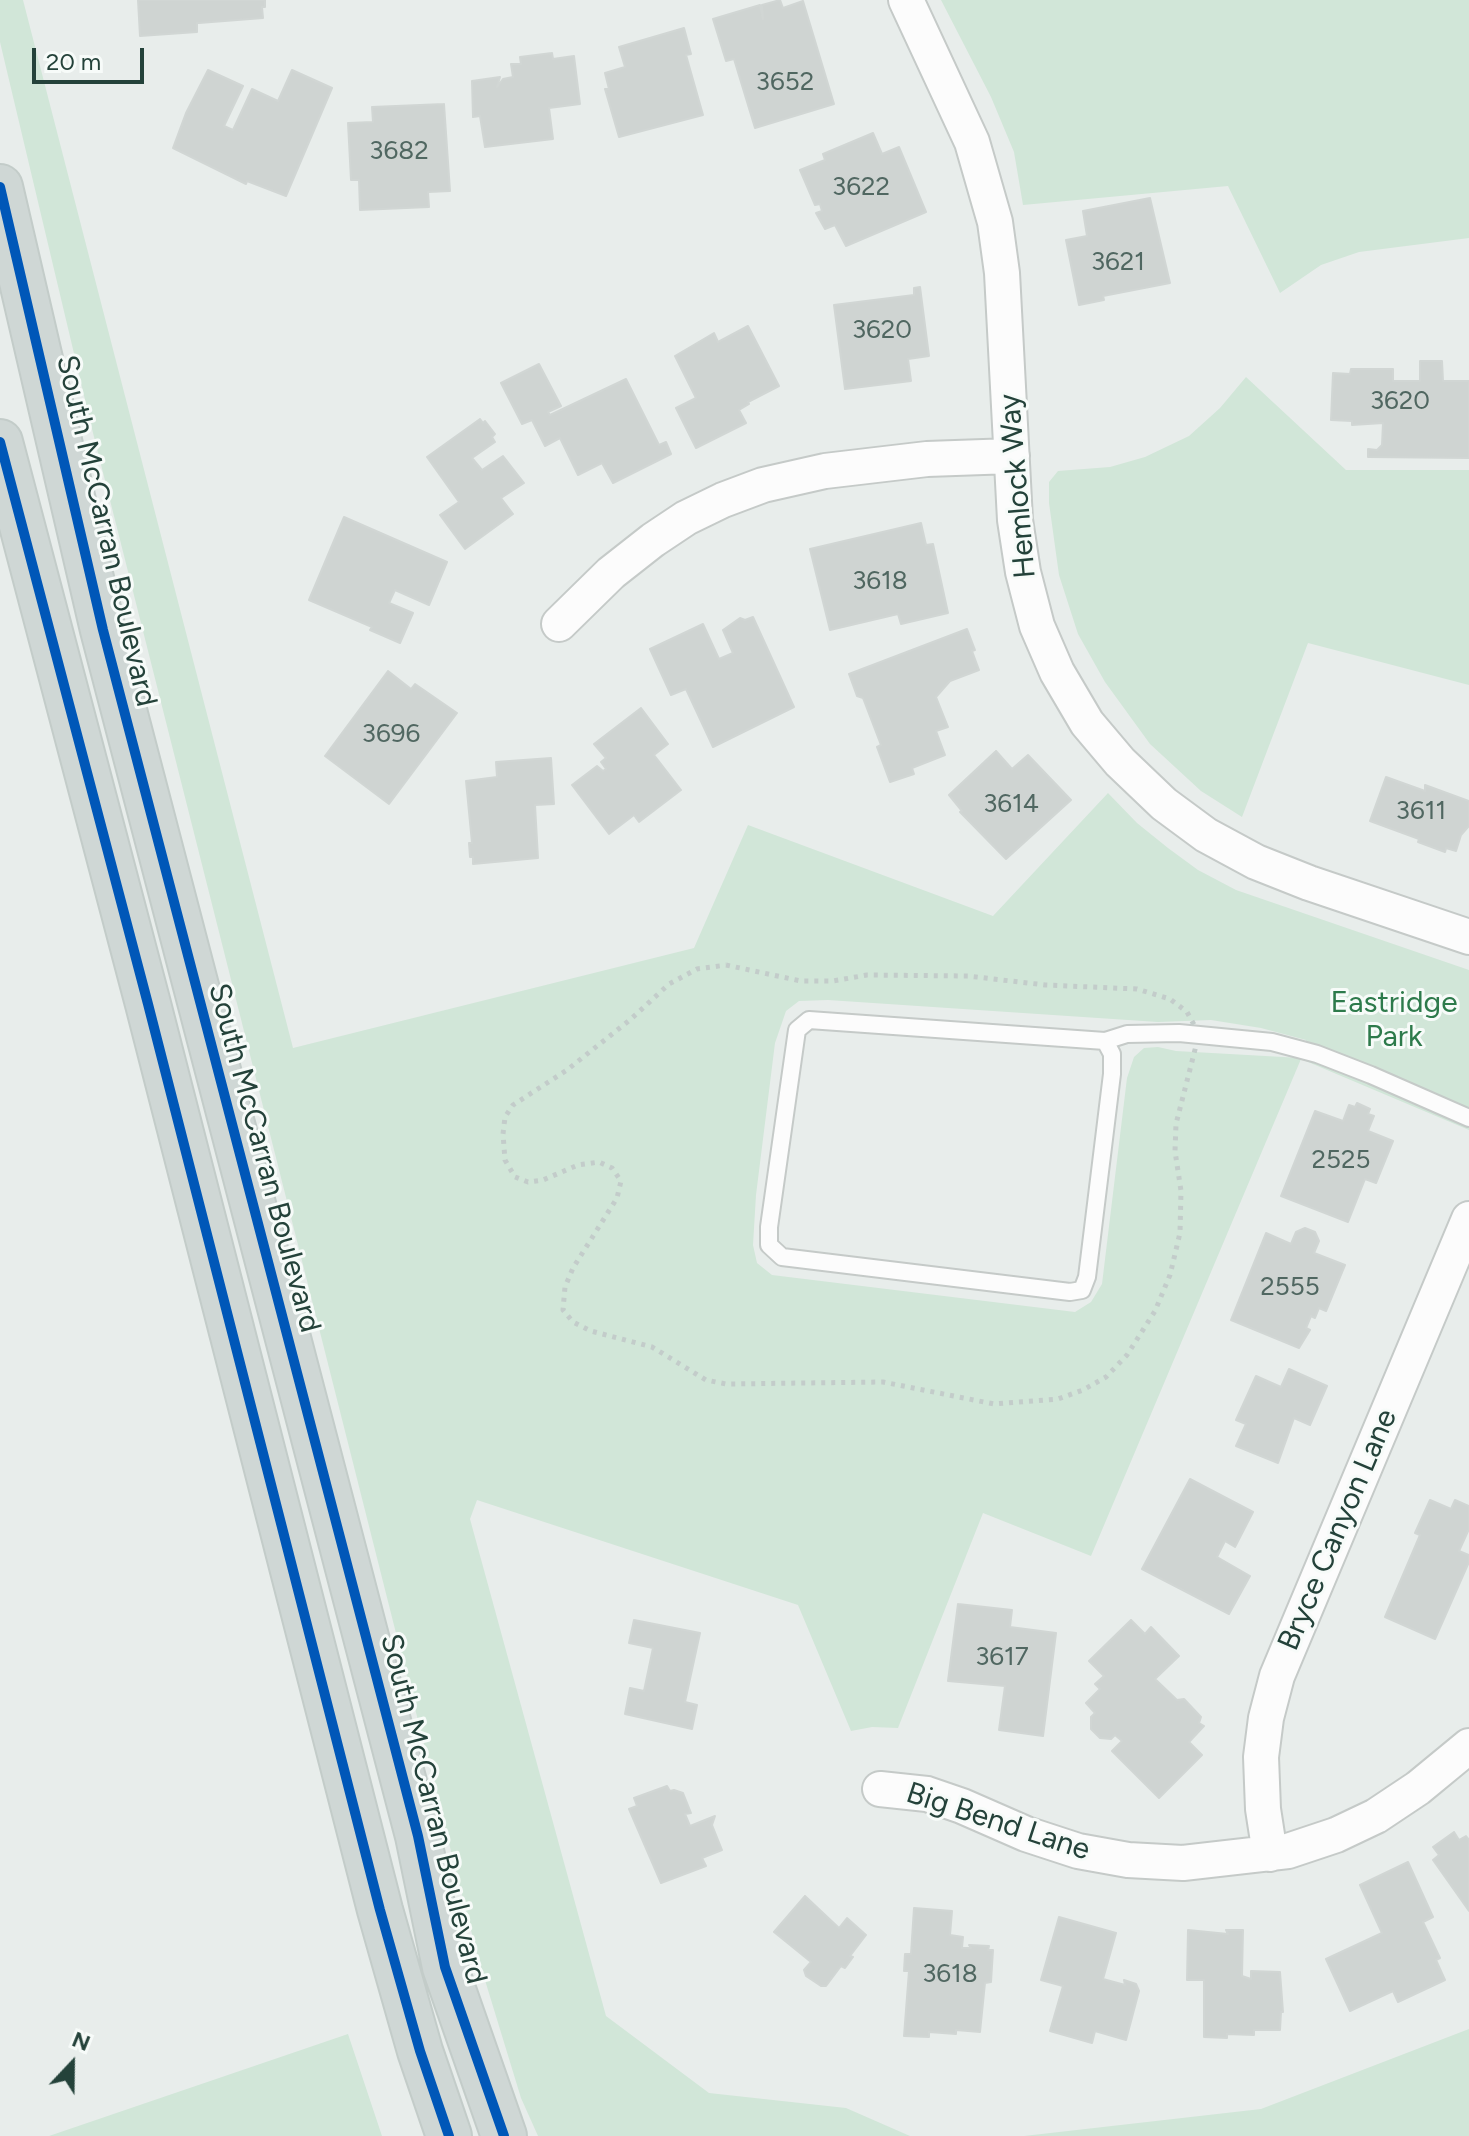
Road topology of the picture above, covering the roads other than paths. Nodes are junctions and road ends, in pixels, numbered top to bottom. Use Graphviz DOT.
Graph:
graph roads {
  1 [pos="906,0"];
  2 [pos="0,187"];
  3 [pos="0,442"];
  4 [pos="1012,456"];
  5 [pos="559,624"];
  6 [pos="1469,937"];
  7 [pos="1105,1041"];
  8 [pos="1469,1118"];
  9 [pos="1469,1219"];
  10 [pos="1469,1746"];
  11 [pos="880,1789"];
  12 [pos="1270,1854"];
  13 [pos="449,2136"];
  14 [pos="504,2136"];
  1 -- 4 [label="street, Hemlock Way"];
  2 -- 14 [label="main road, South McCarran Boulevard"];
  3 -- 13 [label="main road"];
  4 -- 5 [label="street"];
  4 -- 6 [label="street, Hemlock Way"];
  7 -- 7 [label="lane"];
  7 -- 8 [label="lane"];
  9 -- 12 [label="street, Bryce Canyon Lane"];
  10 -- 12 [label="street, Big Bend Lane"];
  11 -- 12 [label="street, Big Bend Lane"];
}
